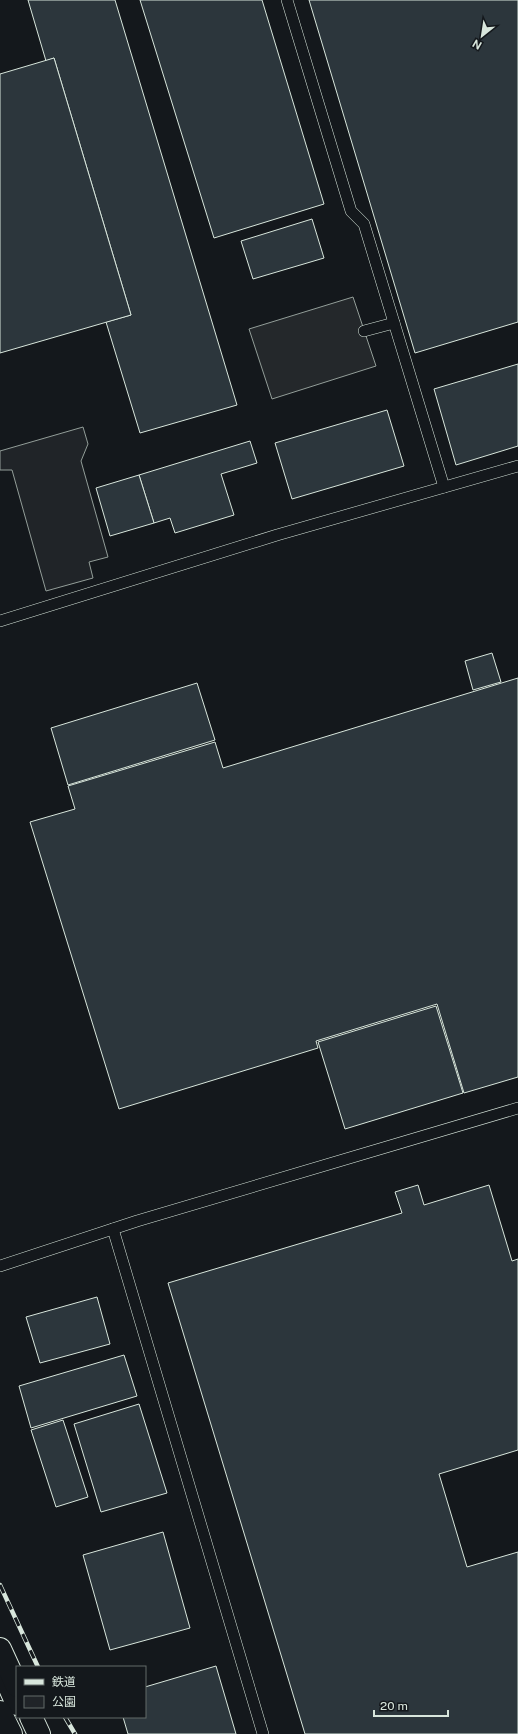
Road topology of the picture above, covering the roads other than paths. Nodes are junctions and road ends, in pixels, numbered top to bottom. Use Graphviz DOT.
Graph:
graph roads {
  1 [pos="286,0"];
  2 [pos="394,323"];
  3 [pos="364,331"];
  4 [pos="518,466"];
  5 [pos="444,487"];
  6 [pos="0,621"];
  7 [pos="518,1108"];
  8 [pos="113,1229"];
  9 [pos="0,1266"];
  10 [pos="0,1649"];
  11 [pos="0,1665"];
  12 [pos="16,1684"];
  13 [pos="16,1702"];
  14 [pos="0,1712"];
  15 [pos="24,1718"];
  16 [pos="31,1718"];
  17 [pos="11,1734"];
  18 [pos="34,1734"];
  19 [pos="39,1734"];
  20 [pos="263,1734"];
  1 -- 2 [label="lane"];
  2 -- 3 [label="lane"];
  2 -- 5 [label="lane"];
  4 -- 5 [label="lane"];
  5 -- 6 [label="lane"];
  7 -- 8 [label="lane"];
  8 -- 9 [label="lane"];
  8 -- 20 [label="lane"];
  10 -- 12 [label="highway"];
  11 -- 13 [label="highway"];
  14 -- 17 [label="highway"];
  15 -- 18 [label="highway"];
  16 -- 19 [label="highway"];
}
